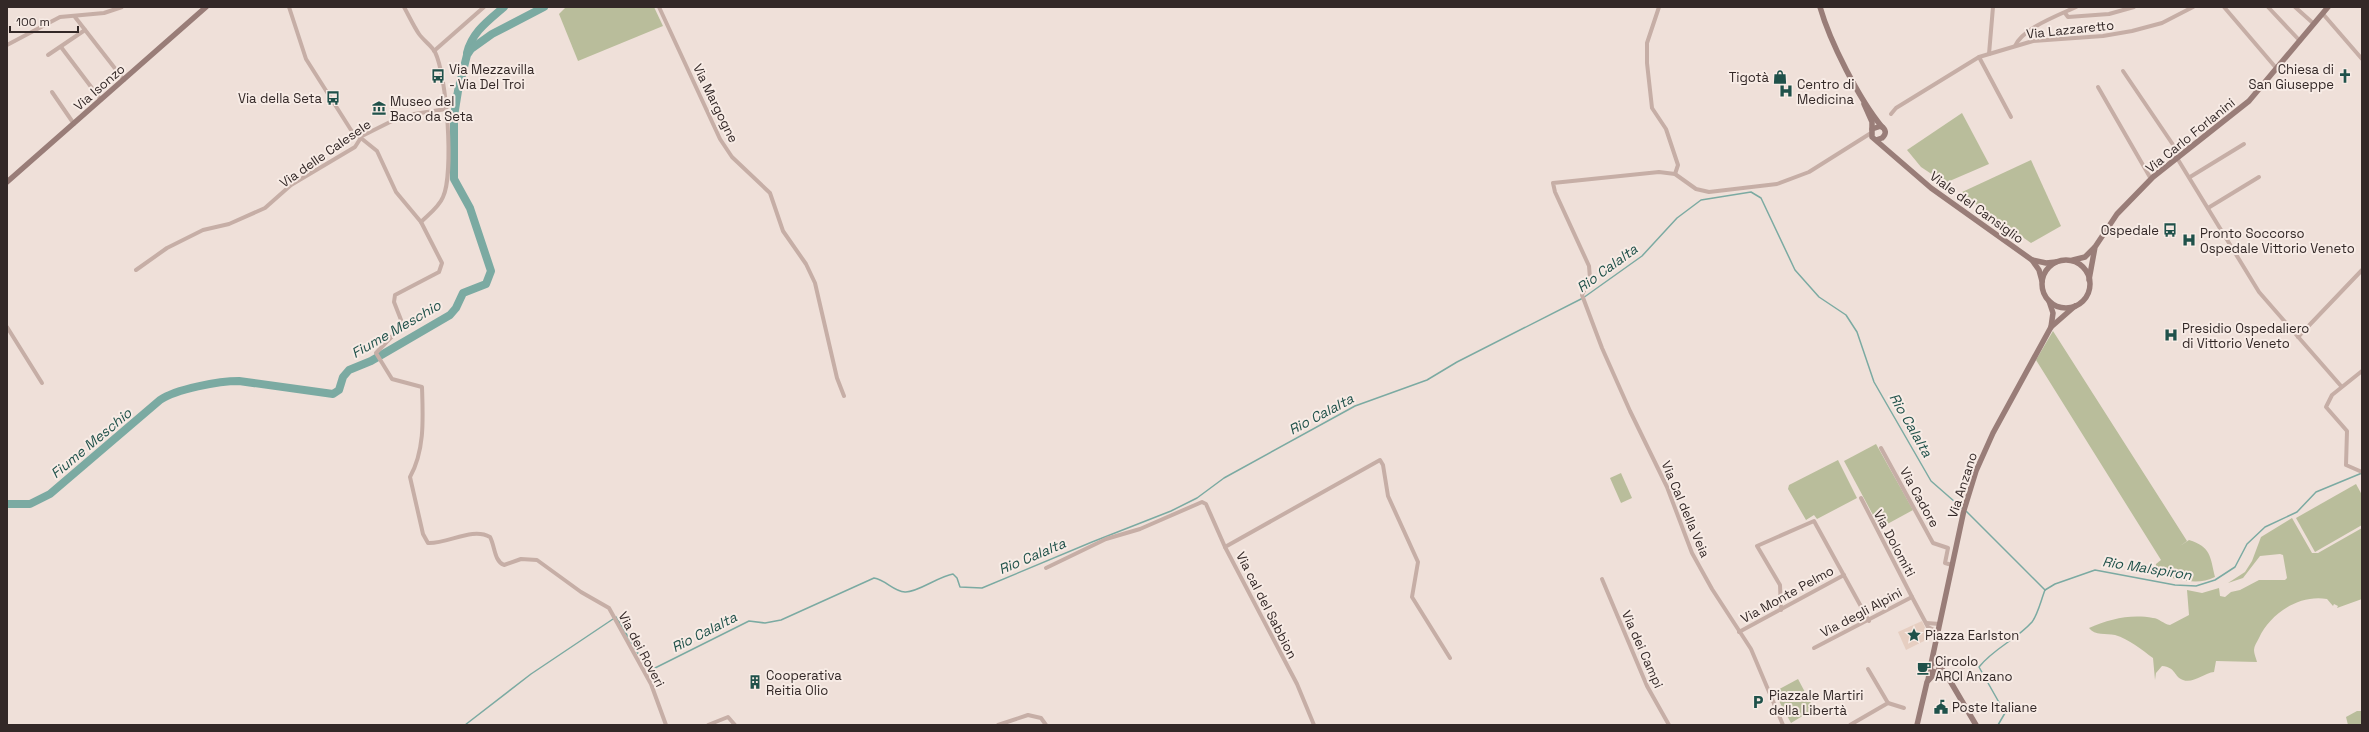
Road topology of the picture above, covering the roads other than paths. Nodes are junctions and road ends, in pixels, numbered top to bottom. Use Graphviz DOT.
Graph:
graph roads {
  1 [pos="122,7"];
  2 [pos="206,7"];
  3 [pos="289,7"];
  4 [pos="404,7"];
  5 [pos="484,7"];
  6 [pos="658,7"];
  7 [pos="1659,7"];
  8 [pos="1820,7"];
  9 [pos="1994,7"];
  10 [pos="2076,7"];
  11 [pos="2134,7"];
  12 [pos="2193,7"];
  13 [pos="2224,7"];
  14 [pos="2268,7"];
  15 [pos="2295,7"];
  16 [pos="2328,7"];
  17 [pos="2065,12"];
  18 [pos="2323,14"];
  19 [pos="75,17"];
  20 [pos="2314,24"];
  21 [pos="85,30"];
  22 [pos="2300,41"];
  23 [pos="7,45"];
  24 [pos="2015,46"];
  25 [pos="61,47"];
  26 [pos="434,51"];
  27 [pos="1989,54"];
  28 [pos="48,55"];
  29 [pos="1978,57"];
  30 [pos="2362,59"];
  31 [pos="2276,69"];
  32 [pos="2123,71"];
  33 [pos="124,80"];
  34 [pos="2098,87"];
  35 [pos="1859,91"];
  36 [pos="52,92"];
  37 [pos="101,100"];
  38 [pos="446,109"];
  39 [pos="1891,114"];
  40 [pos="2011,117"];
  41 [pos="74,124"];
  42 [pos="1883,127"];
  43 [pos="1872,131"];
  44 [pos="1885,134"];
  45 [pos="360,138"];
  46 [pos="1875,139"];
  47 [pos="1862,140"];
  48 [pos="2244,144"];
  49 [pos="2179,156"];
  50 [pos="1911,171"];
  51 [pos="1675,174"];
  52 [pos="2190,177"];
  53 [pos="2259,177"];
  54 [pos="2151,179"];
  55 [pos="7,182"];
  56 [pos="2208,208"];
  57 [pos="421,222"];
  58 [pos="2095,246"];
  59 [pos="2032,260"];
  60 [pos="2070,261"];
  61 [pos="2056,262"];
  62 [pos="136,270"];
  63 [pos="2362,270"];
  64 [pos="2090,280"];
  65 [pos="2042,281"];
  66 [pos="2049,300"];
  67 [pos="2075,306"];
  68 [pos="7,327"];
  69 [pos="2051,327"];
  70 [pos="2298,337"];
  71 [pos="2362,371"];
  72 [pos="42,383"];
  73 [pos="2341,386"];
  74 [pos="844,396"];
  75 [pos="1881,448"];
  76 [pos="2361,471"];
  77 [pos="1861,498"];
  78 [pos="1225,547"];
  79 [pos="1952,565"];
  80 [pos="1046,568"];
  81 [pos="1844,575"];
  82 [pos="1602,579"];
  83 [pos="1912,597"];
  84 [pos="1781,610"];
  85 [pos="1868,621"];
  86 [pos="1926,623"];
  87 [pos="1940,624"];
  88 [pos="1739,632"];
  89 [pos="1938,632"];
  90 [pos="1814,648"];
  91 [pos="1450,658"];
  92 [pos="1935,668"];
  93 [pos="1868,669"];
  94 [pos="1888,703"];
  95 [pos="1904,708"];
  96 [pos="666,725"];
  97 [pos="708,725"];
  98 [pos="735,725"];
  99 [pos="998,725"];
  100 [pos="1046,725"];
  101 [pos="1314,725"];
  102 [pos="1669,725"];
  103 [pos="1783,725"];
  104 [pos="1850,725"];
  105 [pos="1917,725"];
  106 [pos="1976,725"];
  1 -- 19 [label="street"];
  2 -- 33 [label="main road, Via Isonzo"];
  3 -- 45 [label="street"];
  4 -- 26 [label="street"];
  5 -- 26 [label="street"];
  6 -- 74 [label="street, Via Margogne"];
  7 -- 51 [label="street"];
  8 -- 35 [label="main road"];
  9 -- 27 [label="street"];
  10 -- 17 [label="street"];
  11 -- 17 [label="street"];
  12 -- 24 [label="street, Via Lazzaretto"];
  13 -- 31 [label="street"];
  14 -- 22 [label="street"];
  15 -- 20 [label="street"];
  16 -- 18 [label="main road, Via Carlo Forlanini"];
  17 -- 24 [label="street"];
  18 -- 20 [label="main road, Via Carlo Forlanini"];
  18 -- 30 [label="street"];
  19 -- 21 [label="street"];
  19 -- 23 [label="street"];
  20 -- 22 [label="main road, Via Carlo Forlanini"];
  21 -- 25 [label="street"];
  21 -- 33 [label="street"];
  22 -- 31 [label="main road, Via Carlo Forlanini"];
  24 -- 27 [label="street, Via Lazzaretto"];
  25 -- 28 [label="street"];
  25 -- 37 [label="street"];
  26 -- 38 [label="street"];
  27 -- 29 [label="street, Via Lazzaretto"];
  29 -- 39 [label="street, Via Lazzaretto"];
  29 -- 40 [label="street"];
  31 -- 49 [label="main road, Via Carlo Forlanini"];
  32 -- 49 [label="street"];
  33 -- 37 [label="main road, Via Isonzo"];
  34 -- 54 [label="street"];
  35 -- 42 [label="main road"];
  35 -- 43 [label="main road"];
  36 -- 41 [label="street"];
  37 -- 41 [label="main road, Via Isonzo"];
  38 -- 45 [label="street, Via delle Calesele"];
  38 -- 57 [label="street"];
  41 -- 55 [label="main road, Via Isonzo"];
  42 -- 43 [label="main road"];
  42 -- 44 [label="main road"];
  43 -- 46 [label="main road"];
  43 -- 47 [label="street"];
  44 -- 46 [label="main road"];
  44 -- 50 [label="main road, Viale del Cansiglio"];
  45 -- 57 [label="street"];
  45 -- 62 [label="street, Via delle Calesele"];
  46 -- 47 [label="street"];
  46 -- 50 [label="main road, Viale del Cansiglio"];
  47 -- 51 [label="street"];
  48 -- 52 [label="street"];
  49 -- 52 [label="street"];
  49 -- 54 [label="main road, Via Carlo Forlanini"];
  50 -- 59 [label="main road, Viale del Cansiglio"];
  51 -- 88 [label="street, Via Cal della Veia"];
  52 -- 56 [label="street"];
  53 -- 56 [label="street"];
  54 -- 58 [label="main road, Via Carlo Forlanini"];
  56 -- 70 [label="street"];
  57 -- 96 [label="street, Via dei Roveri"];
  58 -- 60 [label="main road, Via Carlo Forlanini"];
  58 -- 64 [label="main road, Via Carlo Forlanini"];
  59 -- 61 [label="main road, Viale del Cansiglio"];
  59 -- 65 [label="main road, Viale del Cansiglio"];
  60 -- 61 [label="main road"];
  60 -- 64 [label="main road"];
  61 -- 65 [label="main road"];
  63 -- 70 [label="street"];
  64 -- 67 [label="main road"];
  65 -- 66 [label="main road"];
  66 -- 67 [label="main road"];
  66 -- 69 [label="main road, Via Anzano"];
  67 -- 69 [label="main road, Via Anzano"];
  68 -- 72 [label="street"];
  69 -- 79 [label="main road, Via Anzano"];
  70 -- 73 [label="street"];
  71 -- 73 [label="street"];
  73 -- 76 [label="street"];
  75 -- 79 [label="street, Via Cadore"];
  77 -- 83 [label="street, Via Dolomiti"];
  78 -- 80 [label="street"];
  78 -- 91 [label="street, Via cal del Sabbion"];
  78 -- 101 [label="street, Via cal del Sabbion"];
  79 -- 87 [label="main road, Via Anzano"];
  81 -- 84 [label="street, Via Monte Pelmo"];
  81 -- 84 [label="street"];
  81 -- 85 [label="street"];
  82 -- 102 [label="street, Via dei Campi"];
  83 -- 85 [label="street, Via degli Alpini"];
  83 -- 86 [label="street, Via degli Alpini"];
  84 -- 88 [label="street, Via Monte Pelmo"];
  85 -- 90 [label="street, Via degli Alpini"];
  86 -- 87 [label="street"];
  86 -- 89 [label="street, Via degli Alpini"];
  87 -- 89 [label="main road, Via Anzano"];
  88 -- 103 [label="street, Via Cal della Veia"];
  89 -- 92 [label="main road, Via Anzano"];
  92 -- 105 [label="main road, Via Anzano"];
  92 -- 106 [label="main road"];
  93 -- 94 [label="street"];
  94 -- 95 [label="street"];
  94 -- 104 [label="street"];
  97 -- 98 [label="street"];
  99 -- 100 [label="street"];
}
